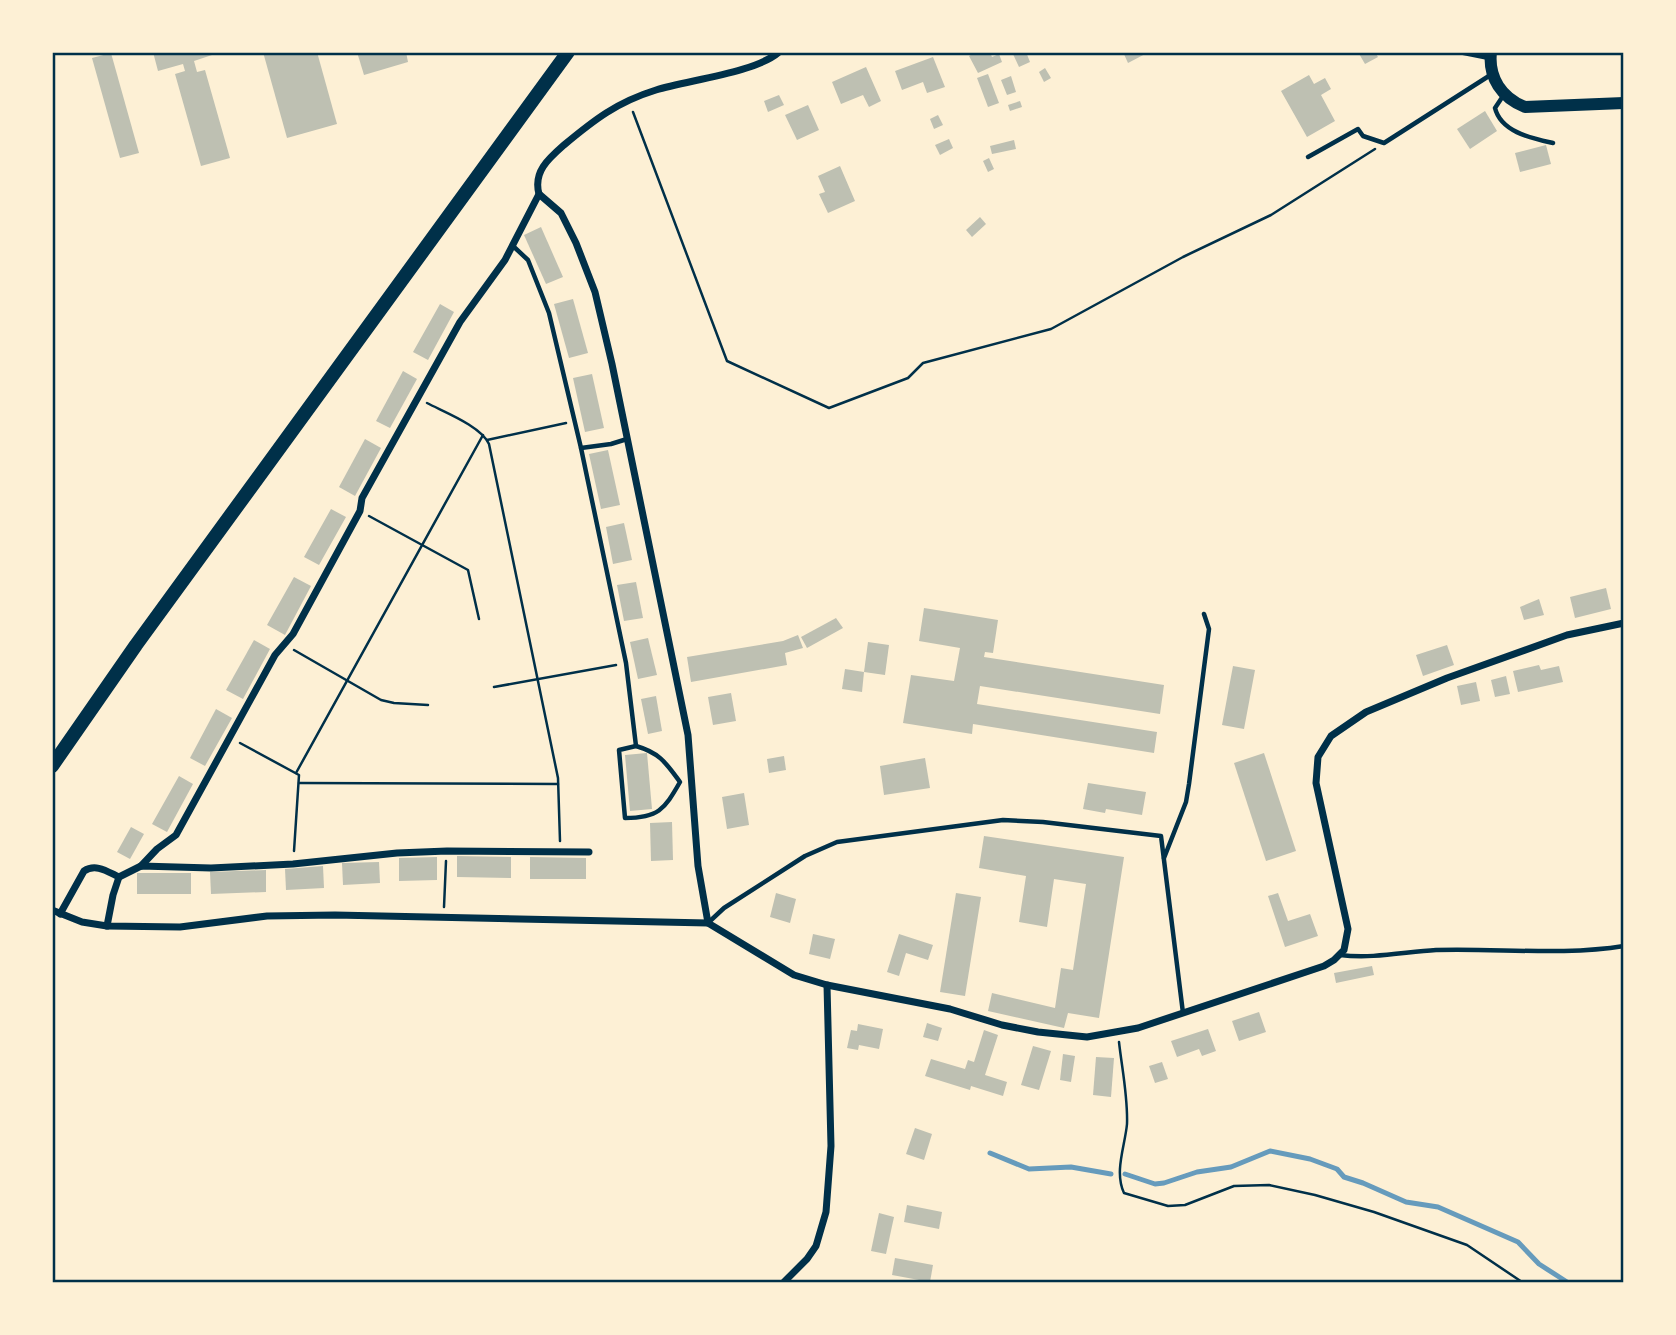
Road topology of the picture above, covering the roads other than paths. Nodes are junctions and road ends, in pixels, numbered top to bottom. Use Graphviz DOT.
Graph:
graph roads {
  1 [pos="568,52"];
  2 [pos="779,52"];
  3 [pos="1460,52"];
  4 [pos="1490,55"];
  5 [pos="1492,74"];
  6 [pos="1504,96"];
  7 [pos="1623,103"];
  8 [pos="1553,143"];
  9 [pos="1308,157"];
  10 [pos="539,194"];
  11 [pos="512,245"];
  12 [pos="628,439"];
  13 [pos="582,448"];
  14 [pos="1204,614"];
  15 [pos="1623,623"];
  16 [pos="636,746"];
  17 [pos="52,766"];
  18 [pos="693,781"];
  19 [pos="680,782"];
  20 [pos="589,852"];
  21 [pos="1164,859"];
  22 [pos="141,866"];
  23 [pos="119,877"];
  24 [pos="56,912"];
  25 [pos="708,923"];
  26 [pos="107,926"];
  27 [pos="1623,946"];
  28 [pos="1340,955"];
  29 [pos="827,985"];
  30 [pos="1183,1014"];
  31 [pos="784,1283"];
  1 -- 17 [label="main road"];
  2 -- 10 [label="street"];
  3 -- 4 [label="lane"];
  4 -- 5 [label="street"];
  5 -- 6 [label="street"];
  5 -- 9 [label="lane"];
  6 -- 7 [label="street"];
  6 -- 8 [label="lane"];
  10 -- 11 [label="street"];
  10 -- 12 [label="street"];
  11 -- 13 [label="lane"];
  11 -- 22 [label="street"];
  12 -- 13 [label="lane"];
  12 -- 18 [label="street"];
  13 -- 16 [label="lane"];
  14 -- 21 [label="lane"];
  15 -- 28 [label="street"];
  16 -- 19 [label="lane"];
  16 -- 19 [label="lane"];
  18 -- 19 [label="lane"];
  18 -- 25 [label="street"];
  20 -- 22 [label="street"];
  21 -- 25 [label="lane"];
  21 -- 30 [label="lane"];
  22 -- 23 [label="street"];
  23 -- 24 [label="street"];
  23 -- 26 [label="street"];
  24 -- 26 [label="street"];
  25 -- 26 [label="street"];
  25 -- 29 [label="street"];
  27 -- 28 [label="lane"];
  28 -- 30 [label="street"];
  29 -- 30 [label="street"];
  29 -- 31 [label="street"];
}
